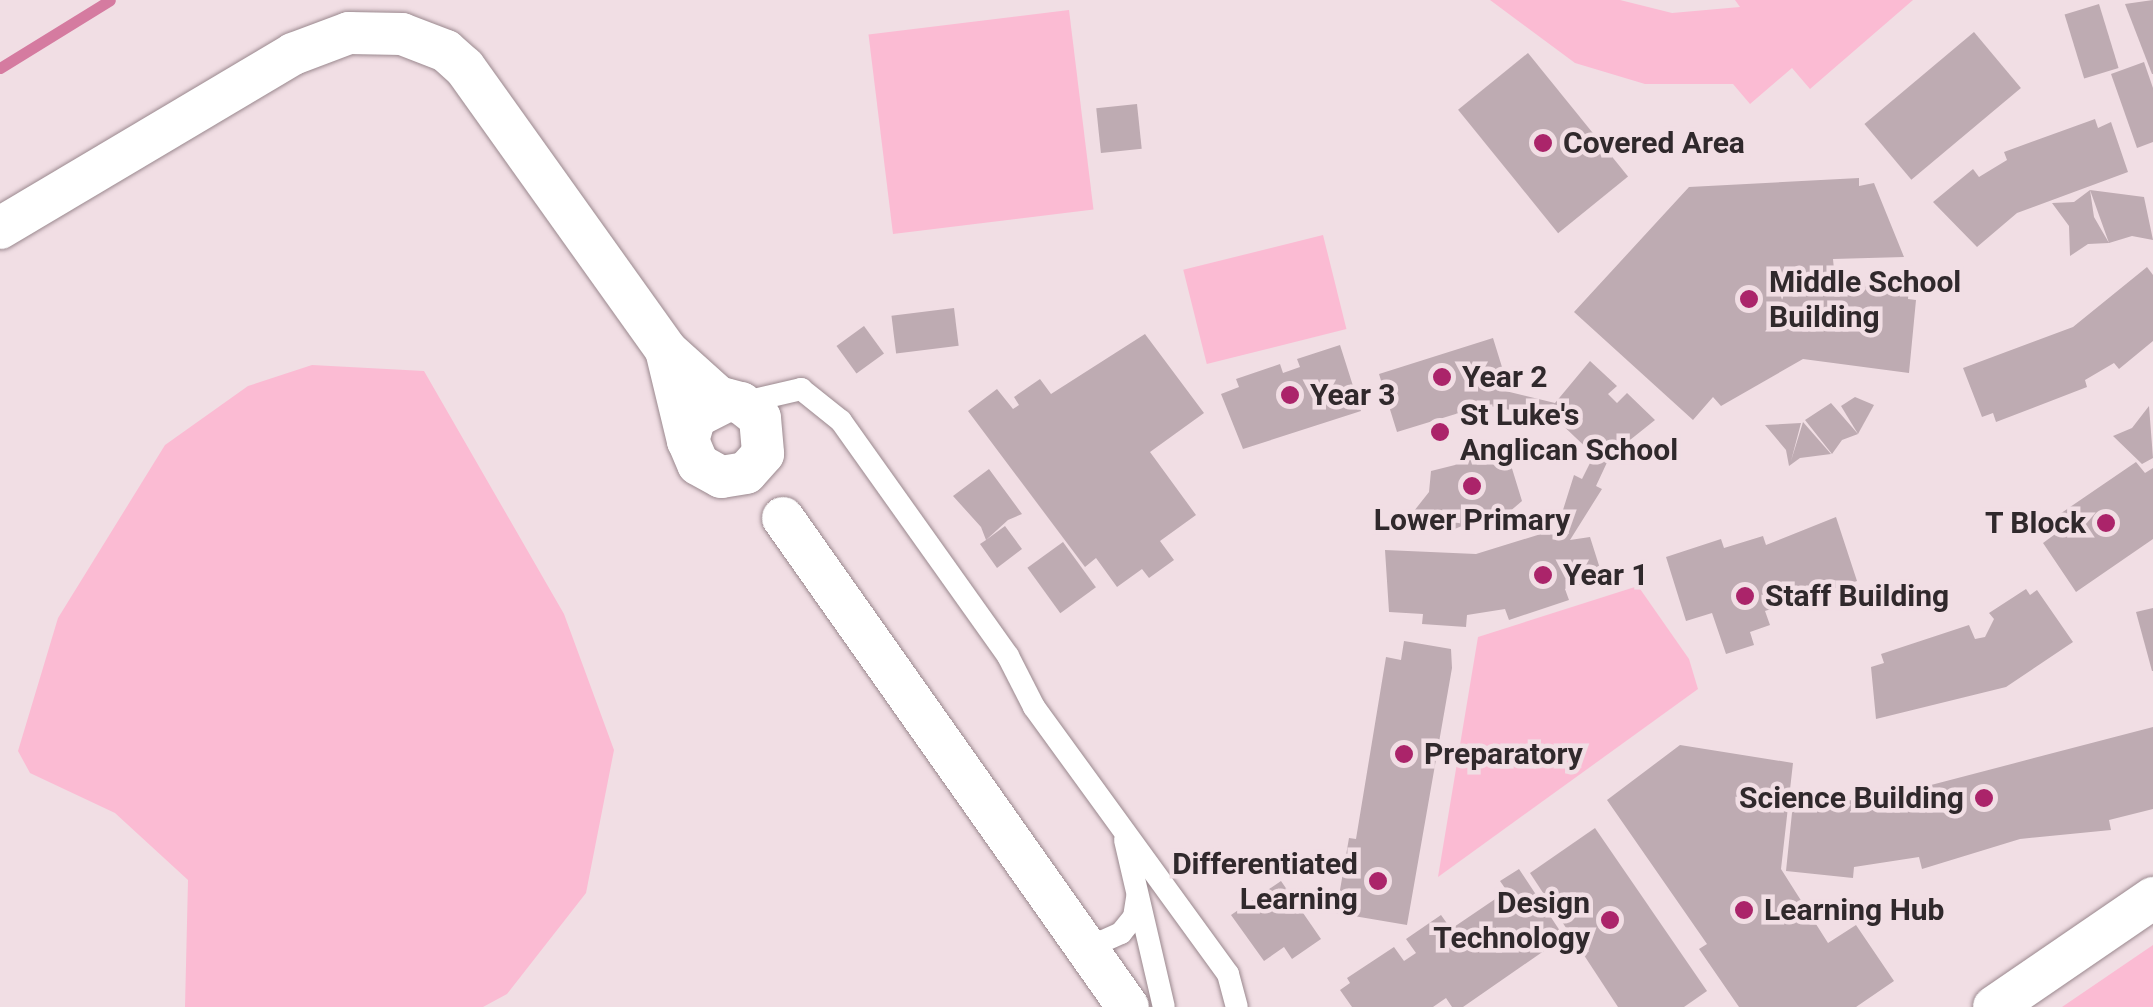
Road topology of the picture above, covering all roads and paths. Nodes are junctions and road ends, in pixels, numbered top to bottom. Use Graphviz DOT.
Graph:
graph roads {
  1 [pos="0,228"];
  2 [pos="666,350"];
  3 [pos="734,402"];
  4 [pos="688,441"];
  5 [pos="766,442"];
  6 [pos="718,476"];
  7 [pos="783,518"];
  8 [pos="1124,837"];
  9 [pos="1137,888"];
  10 [pos="2153,898"];
  11 [pos="1077,934"];
  12 [pos="1128,1007"];
  13 [pos="1164,1007"];
  14 [pos="1238,1007"];
  15 [pos="1994,1007"];
  1 -- 2 [label="street"];
  2 -- 3 [label="street"];
  2 -- 4 [label="street"];
  3 -- 4 [label="street"];
  3 -- 5 [label="street"];
  3 -- 8 [label="lane"];
  4 -- 6 [label="street"];
  5 -- 6 [label="street"];
  5 -- 7 [label="street"];
  6 -- 7 [label="street"];
  7 -- 11 [label="street"];
  8 -- 9 [label="lane"];
  8 -- 14 [label="lane"];
  9 -- 11 [label="lane"];
  9 -- 13 [label="lane"];
  10 -- 15 [label="street"];
  11 -- 12 [label="street"];
}
